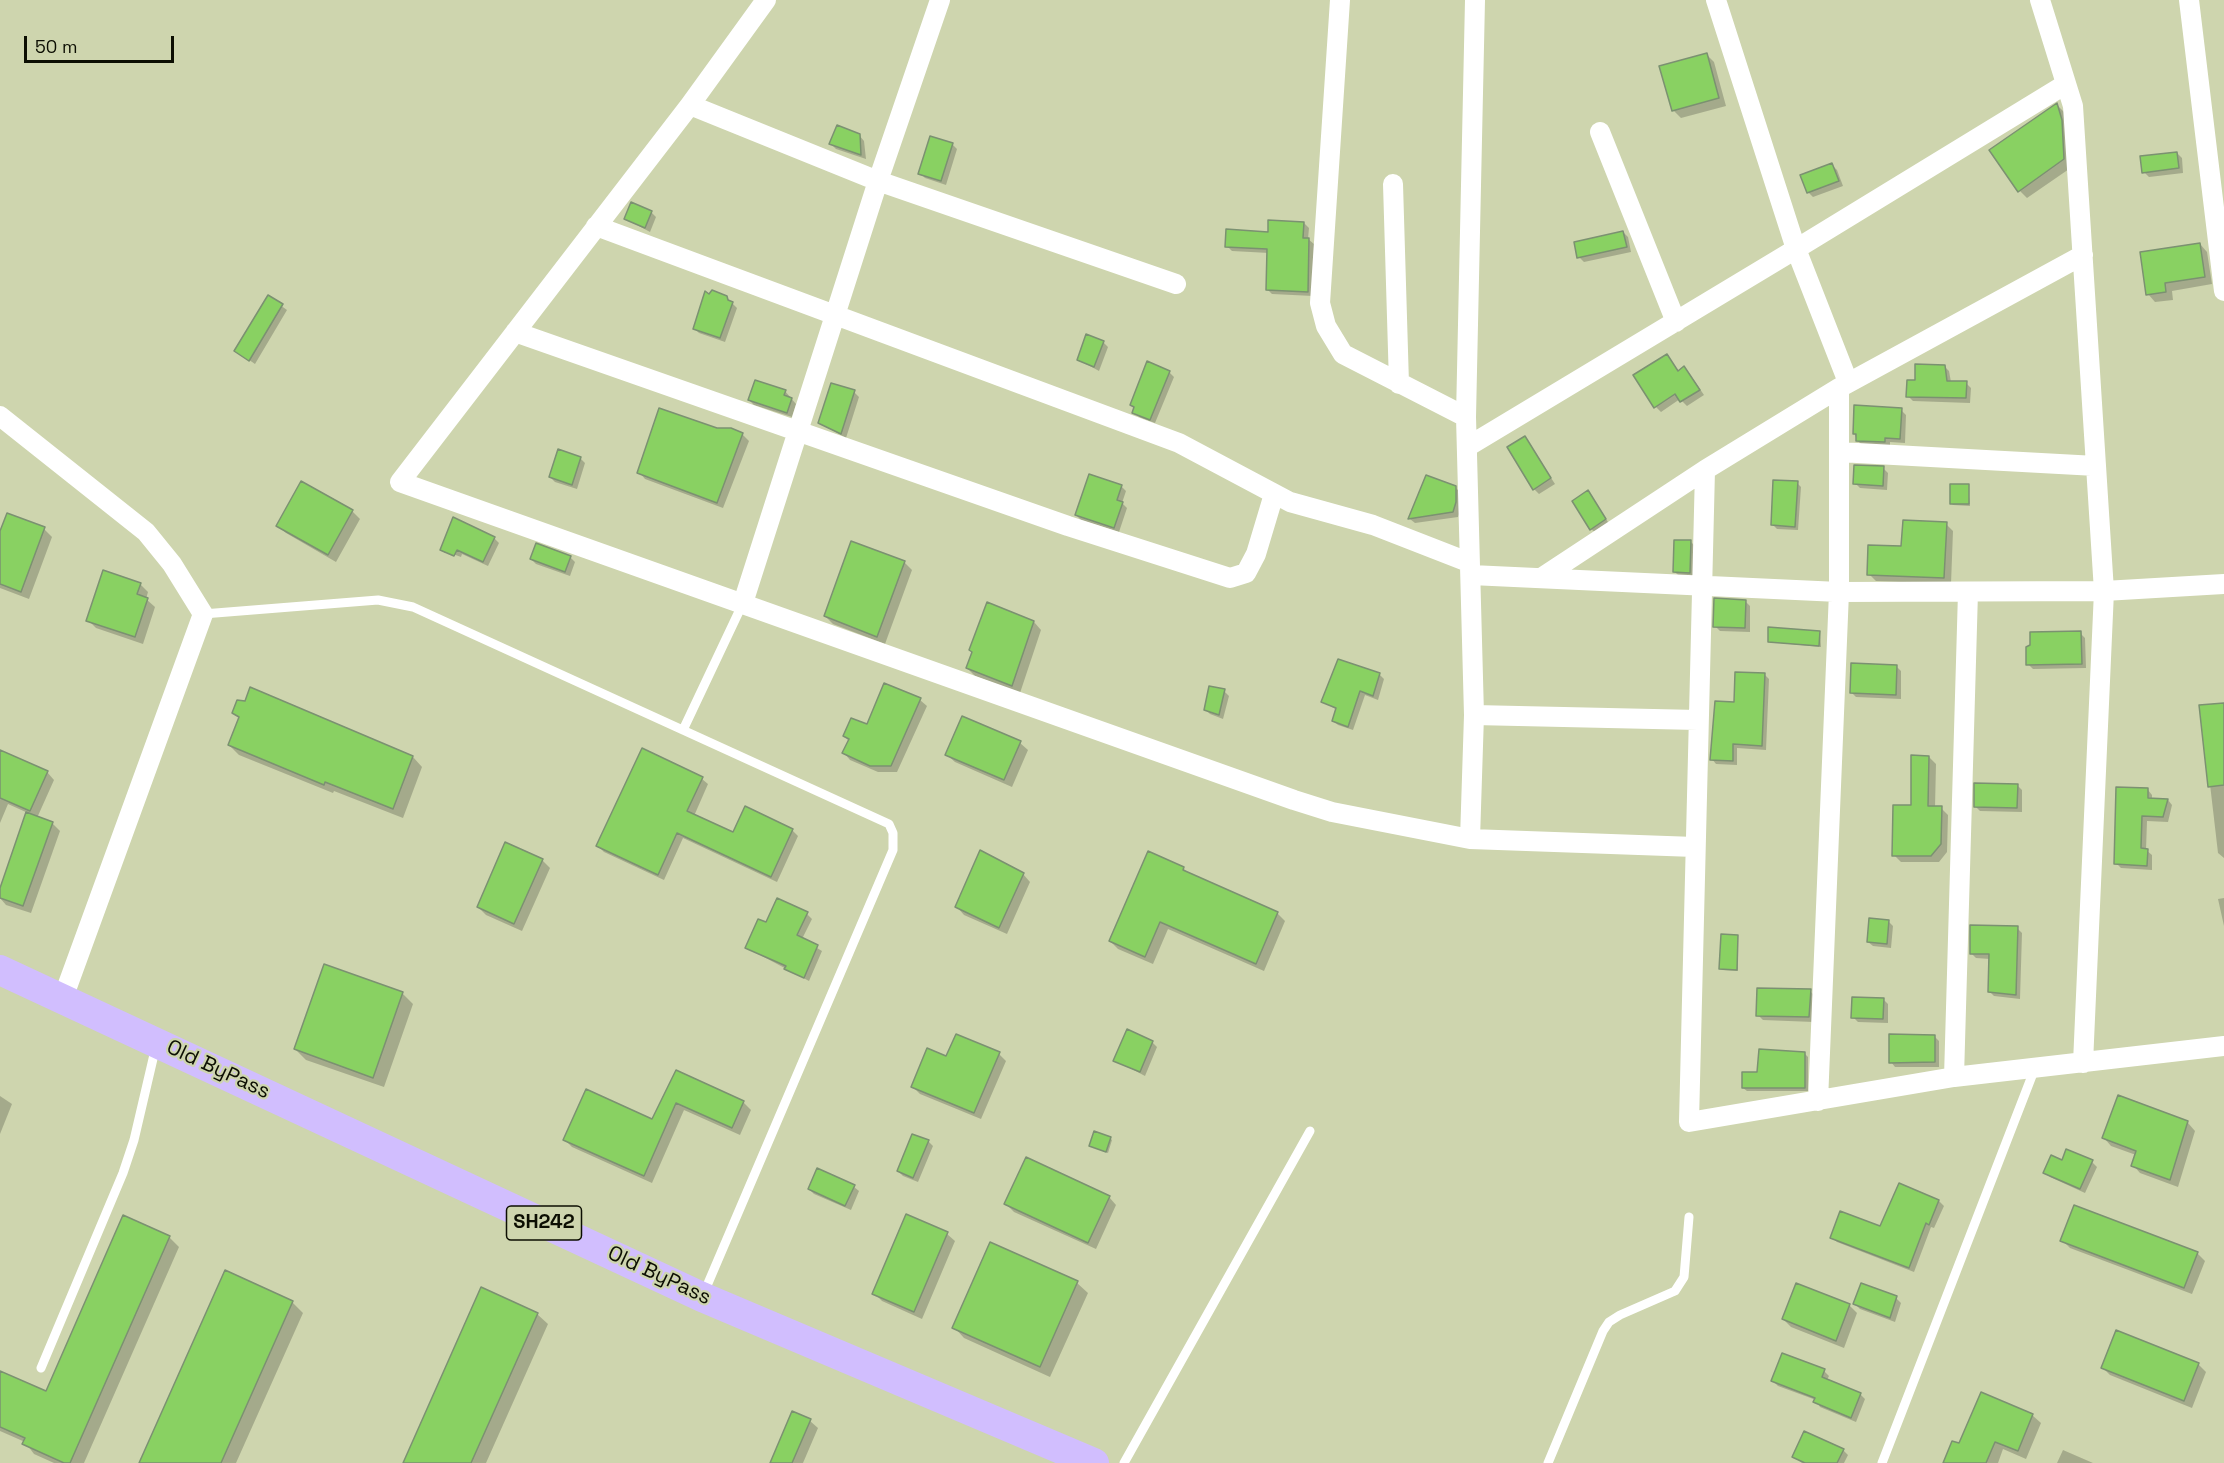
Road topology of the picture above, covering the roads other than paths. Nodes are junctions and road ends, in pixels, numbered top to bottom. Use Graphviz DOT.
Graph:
graph roads {
  1 [pos="766,0"];
  2 [pos="940,0"];
  3 [pos="1340,0"];
  4 [pos="1475,0"];
  5 [pos="1716,0"];
  6 [pos="2040,0"];
  7 [pos="2189,0"];
  8 [pos="2067,84"];
  9 [pos="690,105"];
  10 [pos="1600,132"];
  11 [pos="878,181"];
  12 [pos="1394,184"];
  13 [pos="2219,214"];
  14 [pos="596,226"];
  15 [pos="1796,249"];
  16 [pos="2083,255"];
  17 [pos="1176,284"];
  18 [pos="2224,291"];
  19 [pos="836,314"];
  20 [pos="1676,322"];
  21 [pos="515,332"];
  22 [pos="1399,384"];
  23 [pos="1844,385"];
  24 [pos="0,416"];
  25 [pos="1466,417"];
  26 [pos="800,431"];
  27 [pos="1467,447"];
  28 [pos="1839,452"];
  29 [pos="2096,466"];
  30 [pos="1705,470"];
  31 [pos="1274,494"];
  32 [pos="1470,568"];
  33 [pos="1541,578"];
  34 [pos="2224,584"];
  35 [pos="1701,586"];
  36 [pos="2104,591"];
  37 [pos="1839,592"];
  38 [pos="1968,592"];
  39 [pos="743,603"];
  40 [pos="203,614"];
  41 [pos="1474,715"];
  42 [pos="1698,720"];
  43 [pos="683,730"];
  44 [pos="1470,839"];
  45 [pos="1695,847"];
  46 [pos="0,970"];
  47 [pos="63,998"];
  48 [pos="157,1042"];
  49 [pos="2224,1046"];
  50 [pos="2083,1063"];
  51 [pos="2035,1068"];
  52 [pos="1954,1077"];
  53 [pos="1818,1101"];
  54 [pos="1310,1131"];
  55 [pos="1689,1217"];
  56 [pos="702,1297"];
  57 [pos="41,1368"];
  58 [pos="1094,1463"];
  59 [pos="1124,1463"];
  60 [pos="1548,1463"];
  61 [pos="1882,1463"];
  1 -- 9 [label="street"];
  2 -- 11 [label="street"];
  3 -- 22 [label="street"];
  4 -- 25 [label="street"];
  5 -- 15 [label="street"];
  6 -- 8 [label="street"];
  7 -- 13 [label="street"];
  8 -- 15 [label="street"];
  8 -- 16 [label="street"];
  9 -- 11 [label="street"];
  9 -- 14 [label="street"];
  10 -- 20 [label="street"];
  11 -- 17 [label="street"];
  11 -- 19 [label="street"];
  12 -- 22 [label="street"];
  13 -- 18 [label="street"];
  14 -- 19 [label="street"];
  14 -- 21 [label="street"];
  15 -- 20 [label="street"];
  15 -- 23 [label="street"];
  16 -- 23 [label="street"];
  16 -- 29 [label="street"];
  19 -- 26 [label="street"];
  19 -- 31 [label="street"];
  20 -- 27 [label="street"];
  21 -- 26 [label="street"];
  21 -- 39 [label="street"];
  22 -- 25 [label="street"];
  23 -- 28 [label="street"];
  23 -- 30 [label="street"];
  24 -- 40 [label="street"];
  25 -- 27 [label="street"];
  26 -- 31 [label="street"];
  26 -- 39 [label="street"];
  27 -- 32 [label="street"];
  28 -- 29 [label="street"];
  28 -- 37 [label="street"];
  29 -- 36 [label="street"];
  30 -- 33 [label="street"];
  30 -- 35 [label="street"];
  31 -- 32 [label="street"];
  32 -- 33 [label="street"];
  32 -- 41 [label="street"];
  33 -- 35 [label="street"];
  34 -- 36 [label="street"];
  35 -- 37 [label="street"];
  35 -- 42 [label="street"];
  36 -- 38 [label="street"];
  36 -- 50 [label="street"];
  37 -- 38 [label="street"];
  37 -- 53 [label="street"];
  38 -- 52 [label="street"];
  39 -- 43 [label="lane"];
  39 -- 44 [label="street"];
  40 -- 43 [label="lane"];
  40 -- 47 [label="street"];
  41 -- 42 [label="street"];
  41 -- 44 [label="street"];
  42 -- 45 [label="street"];
  43 -- 56 [label="lane"];
  44 -- 45 [label="street"];
  45 -- 53 [label="street"];
  46 -- 47 [label="main road, Old ByPass / SH242"];
  47 -- 48 [label="main road, Old ByPass / SH242"];
  48 -- 56 [label="main road, Old ByPass / SH242"];
  48 -- 57 [label="lane"];
  49 -- 50 [label="street"];
  50 -- 51 [label="street"];
  51 -- 52 [label="street"];
  51 -- 61 [label="lane"];
  52 -- 53 [label="street"];
  54 -- 59 [label="lane"];
  55 -- 60 [label="lane"];
  56 -- 58 [label="main road, Old ByPass / SH242"];
}
